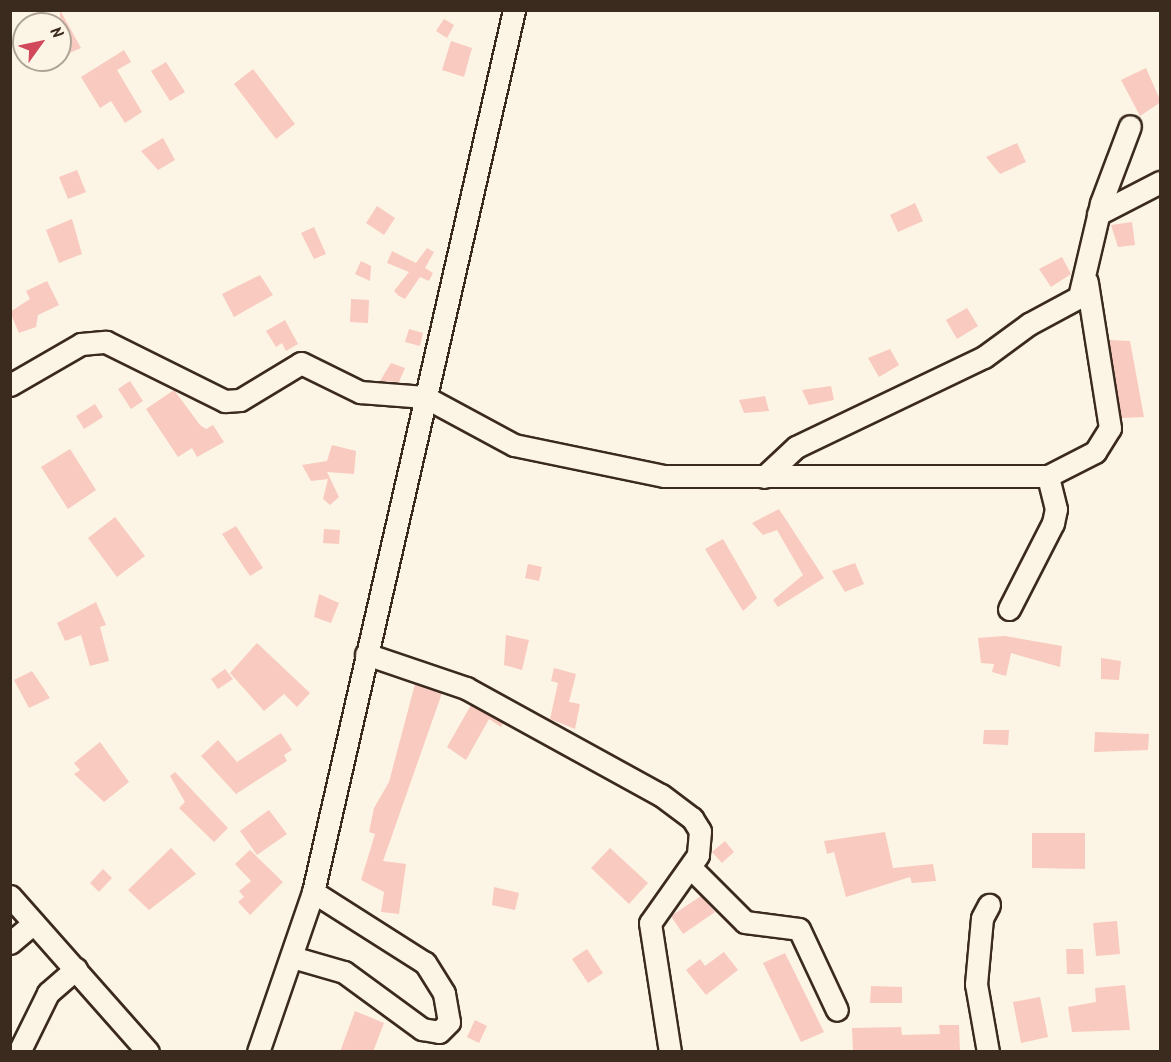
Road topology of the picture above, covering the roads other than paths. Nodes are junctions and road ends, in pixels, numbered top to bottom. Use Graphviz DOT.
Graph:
graph roads {
  1 [pos="514,10"];
  2 [pos="1130,126"];
  3 [pos="1161,182"];
  4 [pos="1098,214"];
  5 [pos="1087,282"];
  6 [pos="10,385"];
  7 [pos="425,397"];
  8 [pos="1048,476"];
  9 [pos="764,477"];
  10 [pos="1009,609"];
  11 [pos="366,654"];
  12 [pos="691,868"];
  13 [pos="313,892"];
  14 [pos="10,896"];
  15 [pos="989,905"];
  16 [pos="34,923"];
  17 [pos="10,943"];
  18 [pos="292,957"];
  19 [pos="76,969"];
  20 [pos="837,1010"];
  21 [pos="19,1052"];
  22 [pos="148,1052"];
  23 [pos="258,1052"];
  24 [pos="670,1052"];
  25 [pos="988,1052"];
  1 -- 7 [label="street"];
  2 -- 4 [label="street"];
  3 -- 4 [label="street"];
  4 -- 5 [label="street"];
  5 -- 8 [label="street"];
  5 -- 9 [label="street"];
  6 -- 7 [label="street"];
  7 -- 9 [label="street"];
  7 -- 11 [label="street"];
  8 -- 9 [label="street"];
  8 -- 10 [label="street"];
  11 -- 12 [label="street"];
  11 -- 13 [label="street"];
  12 -- 20 [label="street"];
  12 -- 24 [label="street"];
  13 -- 18 [label="street"];
  13 -- 18 [label="street"];
  14 -- 16 [label="street"];
  15 -- 25 [label="street"];
  16 -- 17 [label="street"];
  16 -- 19 [label="street"];
  18 -- 23 [label="street"];
  19 -- 21 [label="street"];
  19 -- 22 [label="street"];
}
